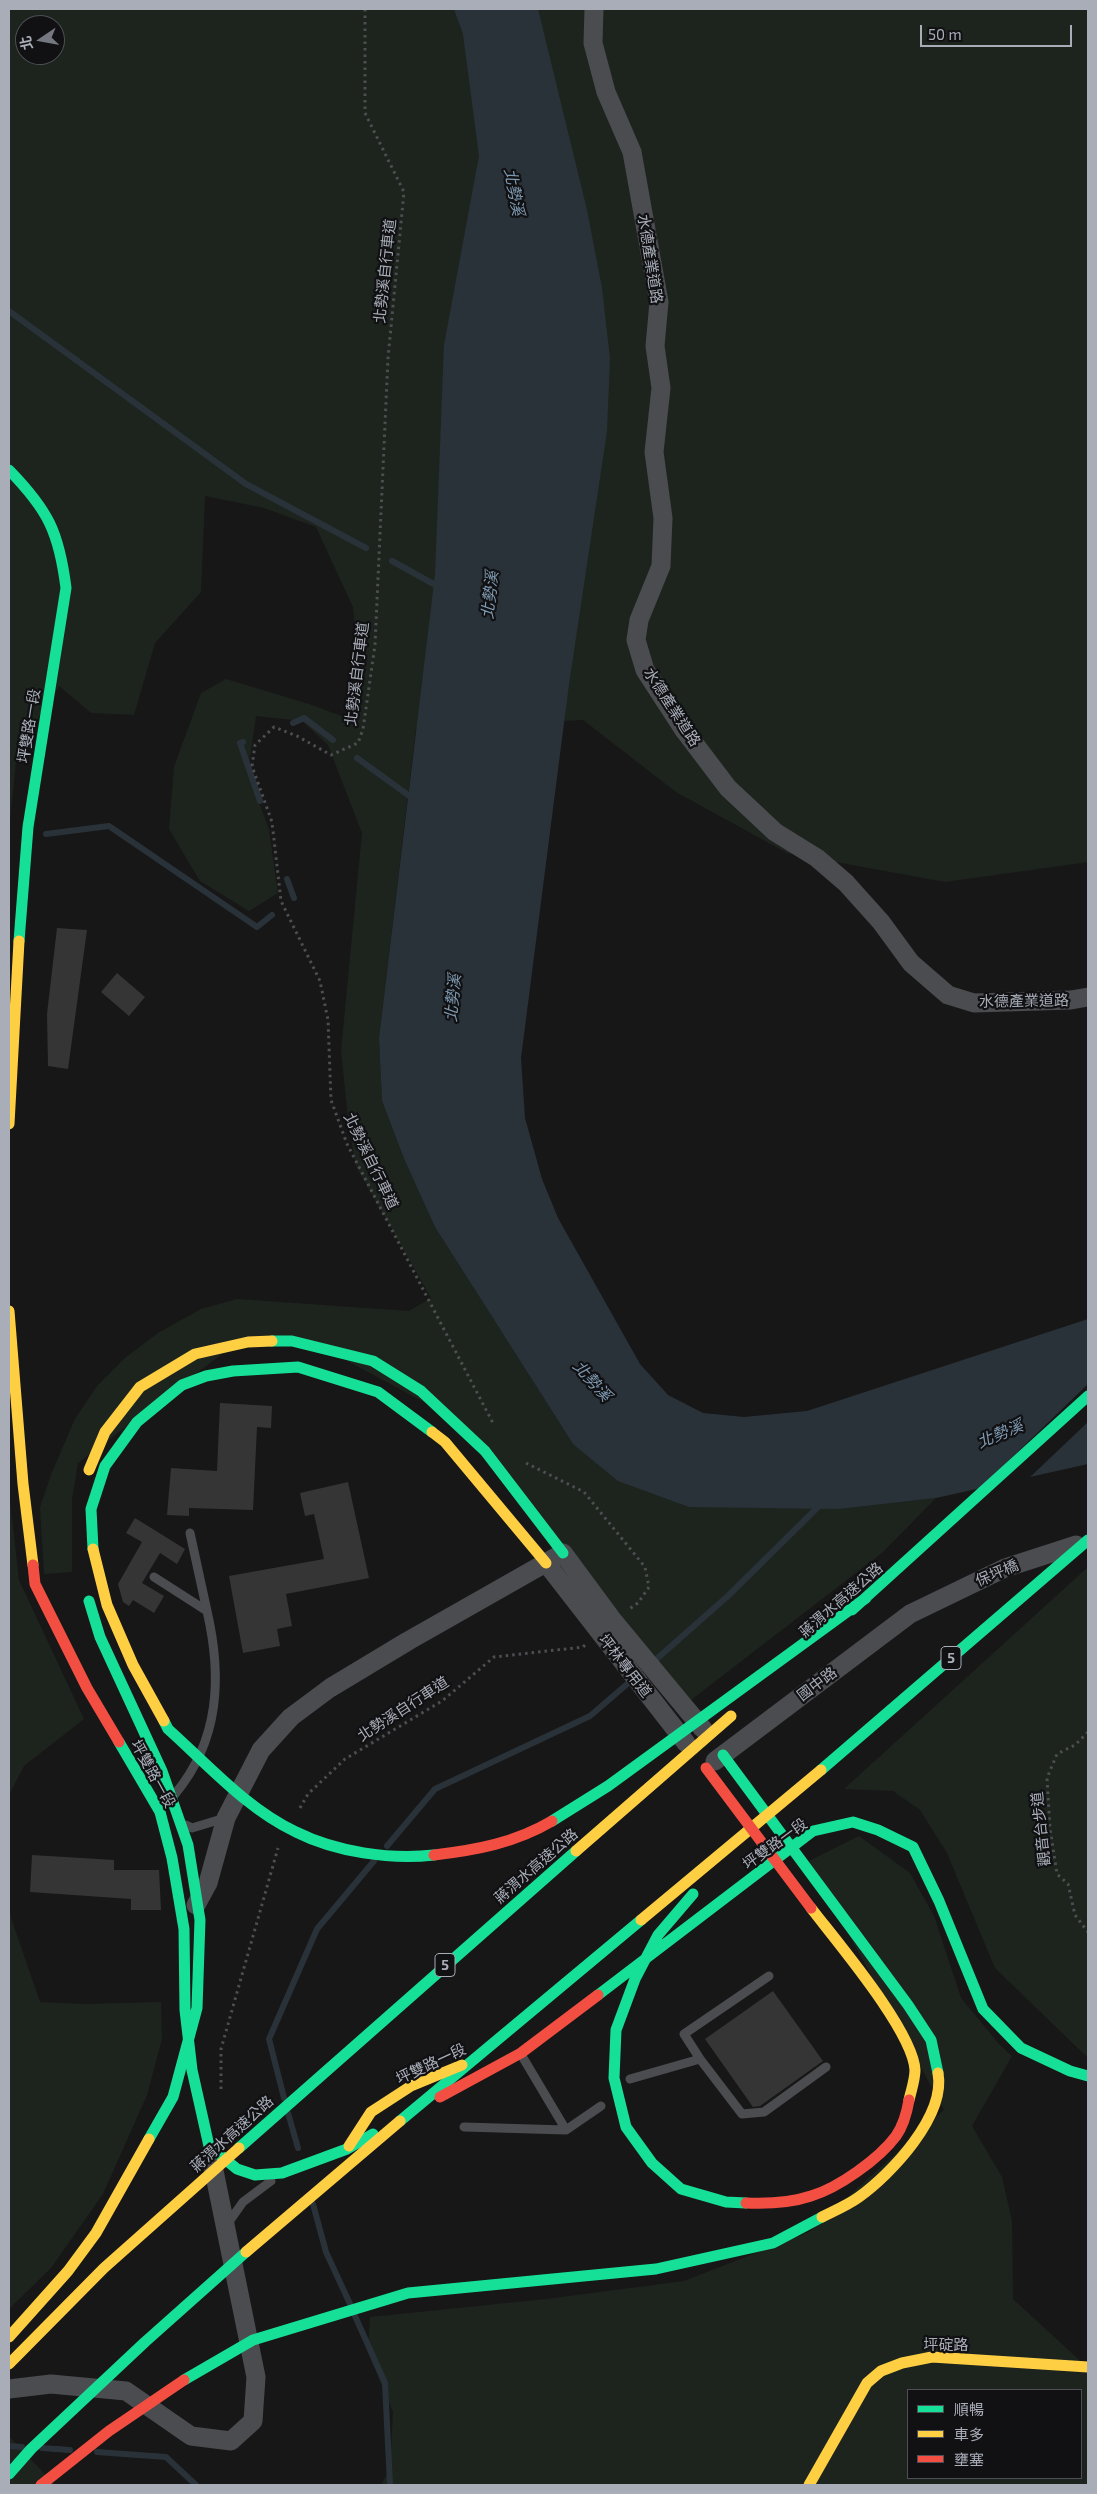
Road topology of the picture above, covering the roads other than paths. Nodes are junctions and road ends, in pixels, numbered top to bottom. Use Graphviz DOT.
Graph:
graph roads {
  1 [pos="594,9"];
  2 [pos="9,470"];
  3 [pos="1088,997"];
  4 [pos="9,1124"];
  5 [pos="9,1311"];
  6 [pos="1088,1396"];
  7 [pos="84,1483"];
  8 [pos="190,1533"];
  9 [pos="1088,1541"];
  10 [pos="563,1552"];
  11 [pos="546,1562"];
  12 [pos="154,1577"];
  13 [pos="86,1592"];
  14 [pos="866,1598"];
  15 [pos="208,1610"];
  16 [pos="910,1614"];
  17 [pos="605,1625"];
  18 [pos="761,1690"];
  19 [pos="738,1709"];
  20 [pos="723,1755"];
  21 [pos="706,1768"];
  22 [pos="814,1776"];
  23 [pos="160,1812"];
  24 [pos="226,1818"];
  25 [pos="184,1928"];
  26 [pos="769,1976"];
  27 [pos="521,2053"];
  28 [pos="700,2059"];
  29 [pos="826,2067"];
  30 [pos="1088,2076"];
  31 [pos="630,2079"];
  32 [pos="601,2106"];
  33 [pos="464,2127"];
  34 [pos="566,2130"];
  35 [pos="209,2146"];
  36 [pos="347,2149"];
  37 [pos="282,2173"];
  38 [pos="226,2226"];
  39 [pos="9,2337"];
  40 [pos="9,2364"];
  41 [pos="1088,2366"];
  42 [pos="9,2389"];
  43 [pos="9,2474"];
  44 [pos="41,2485"];
  45 [pos="809,2485"];
  1 -- 3 [label="street, 水德產業道路"];
  2 -- 4 [label="main road, 坪雙路一段"];
  5 -- 23 [label="main road, 坪雙路一段"];
  6 -- 14 [label="main road, 蔣渭水高速公路"];
  7 -- 10 [label="main road"];
  8 -- 15 [label="lane"];
  9 -- 16 [label="street, 保坪橋"];
  9 -- 22 [label="main road, 5"];
  10 -- 11 [label="street"];
  10 -- 17 [label="street, 坪林專用道"];
  11 -- 14 [label="main road"];
  11 -- 17 [label="street, 坪林專用道"];
  11 -- 24 [label="street"];
  12 -- 15 [label="lane"];
  13 -- 39 [label="main road"];
  14 -- 18 [label="main road, 蔣渭水高速公路"];
  15 -- 23 [label="lane"];
  16 -- 20 [label="street, 國中路"];
  17 -- 20 [label="street, 坪林專用道"];
  17 -- 21 [label="street, 坪林專用道"];
  19 -- 40 [label="main road, 蔣渭水高速公路 / 5"];
  20 -- 21 [label="street, 國中路"];
  20 -- 44 [label="main road"];
  21 -- 22 [label="main road"];
  22 -- 43 [label="main road, 5"];
  23 -- 24 [label="lane"];
  23 -- 25 [label="main road, 坪雙路一段"];
  24 -- 25 [label="street"];
  25 -- 35 [label="main road, 坪雙路一段"];
  26 -- 28 [label="lane"];
  27 -- 30 [label="main road, 坪雙路一段"];
  27 -- 34 [label="lane"];
  27 -- 36 [label="main road, 坪雙路一段"];
  27 -- 36 [label="main road, 坪雙路一段"];
  28 -- 29 [label="lane"];
  28 -- 31 [label="lane"];
  32 -- 34 [label="lane"];
  33 -- 34 [label="lane"];
  35 -- 37 [label="main road, 坪雙路一段"];
  35 -- 38 [label="street"];
  36 -- 37 [label="main road, 坪雙路一段"];
  37 -- 38 [label="lane"];
  38 -- 42 [label="street"];
  41 -- 45 [label="main road, 坪碇路"];
}
